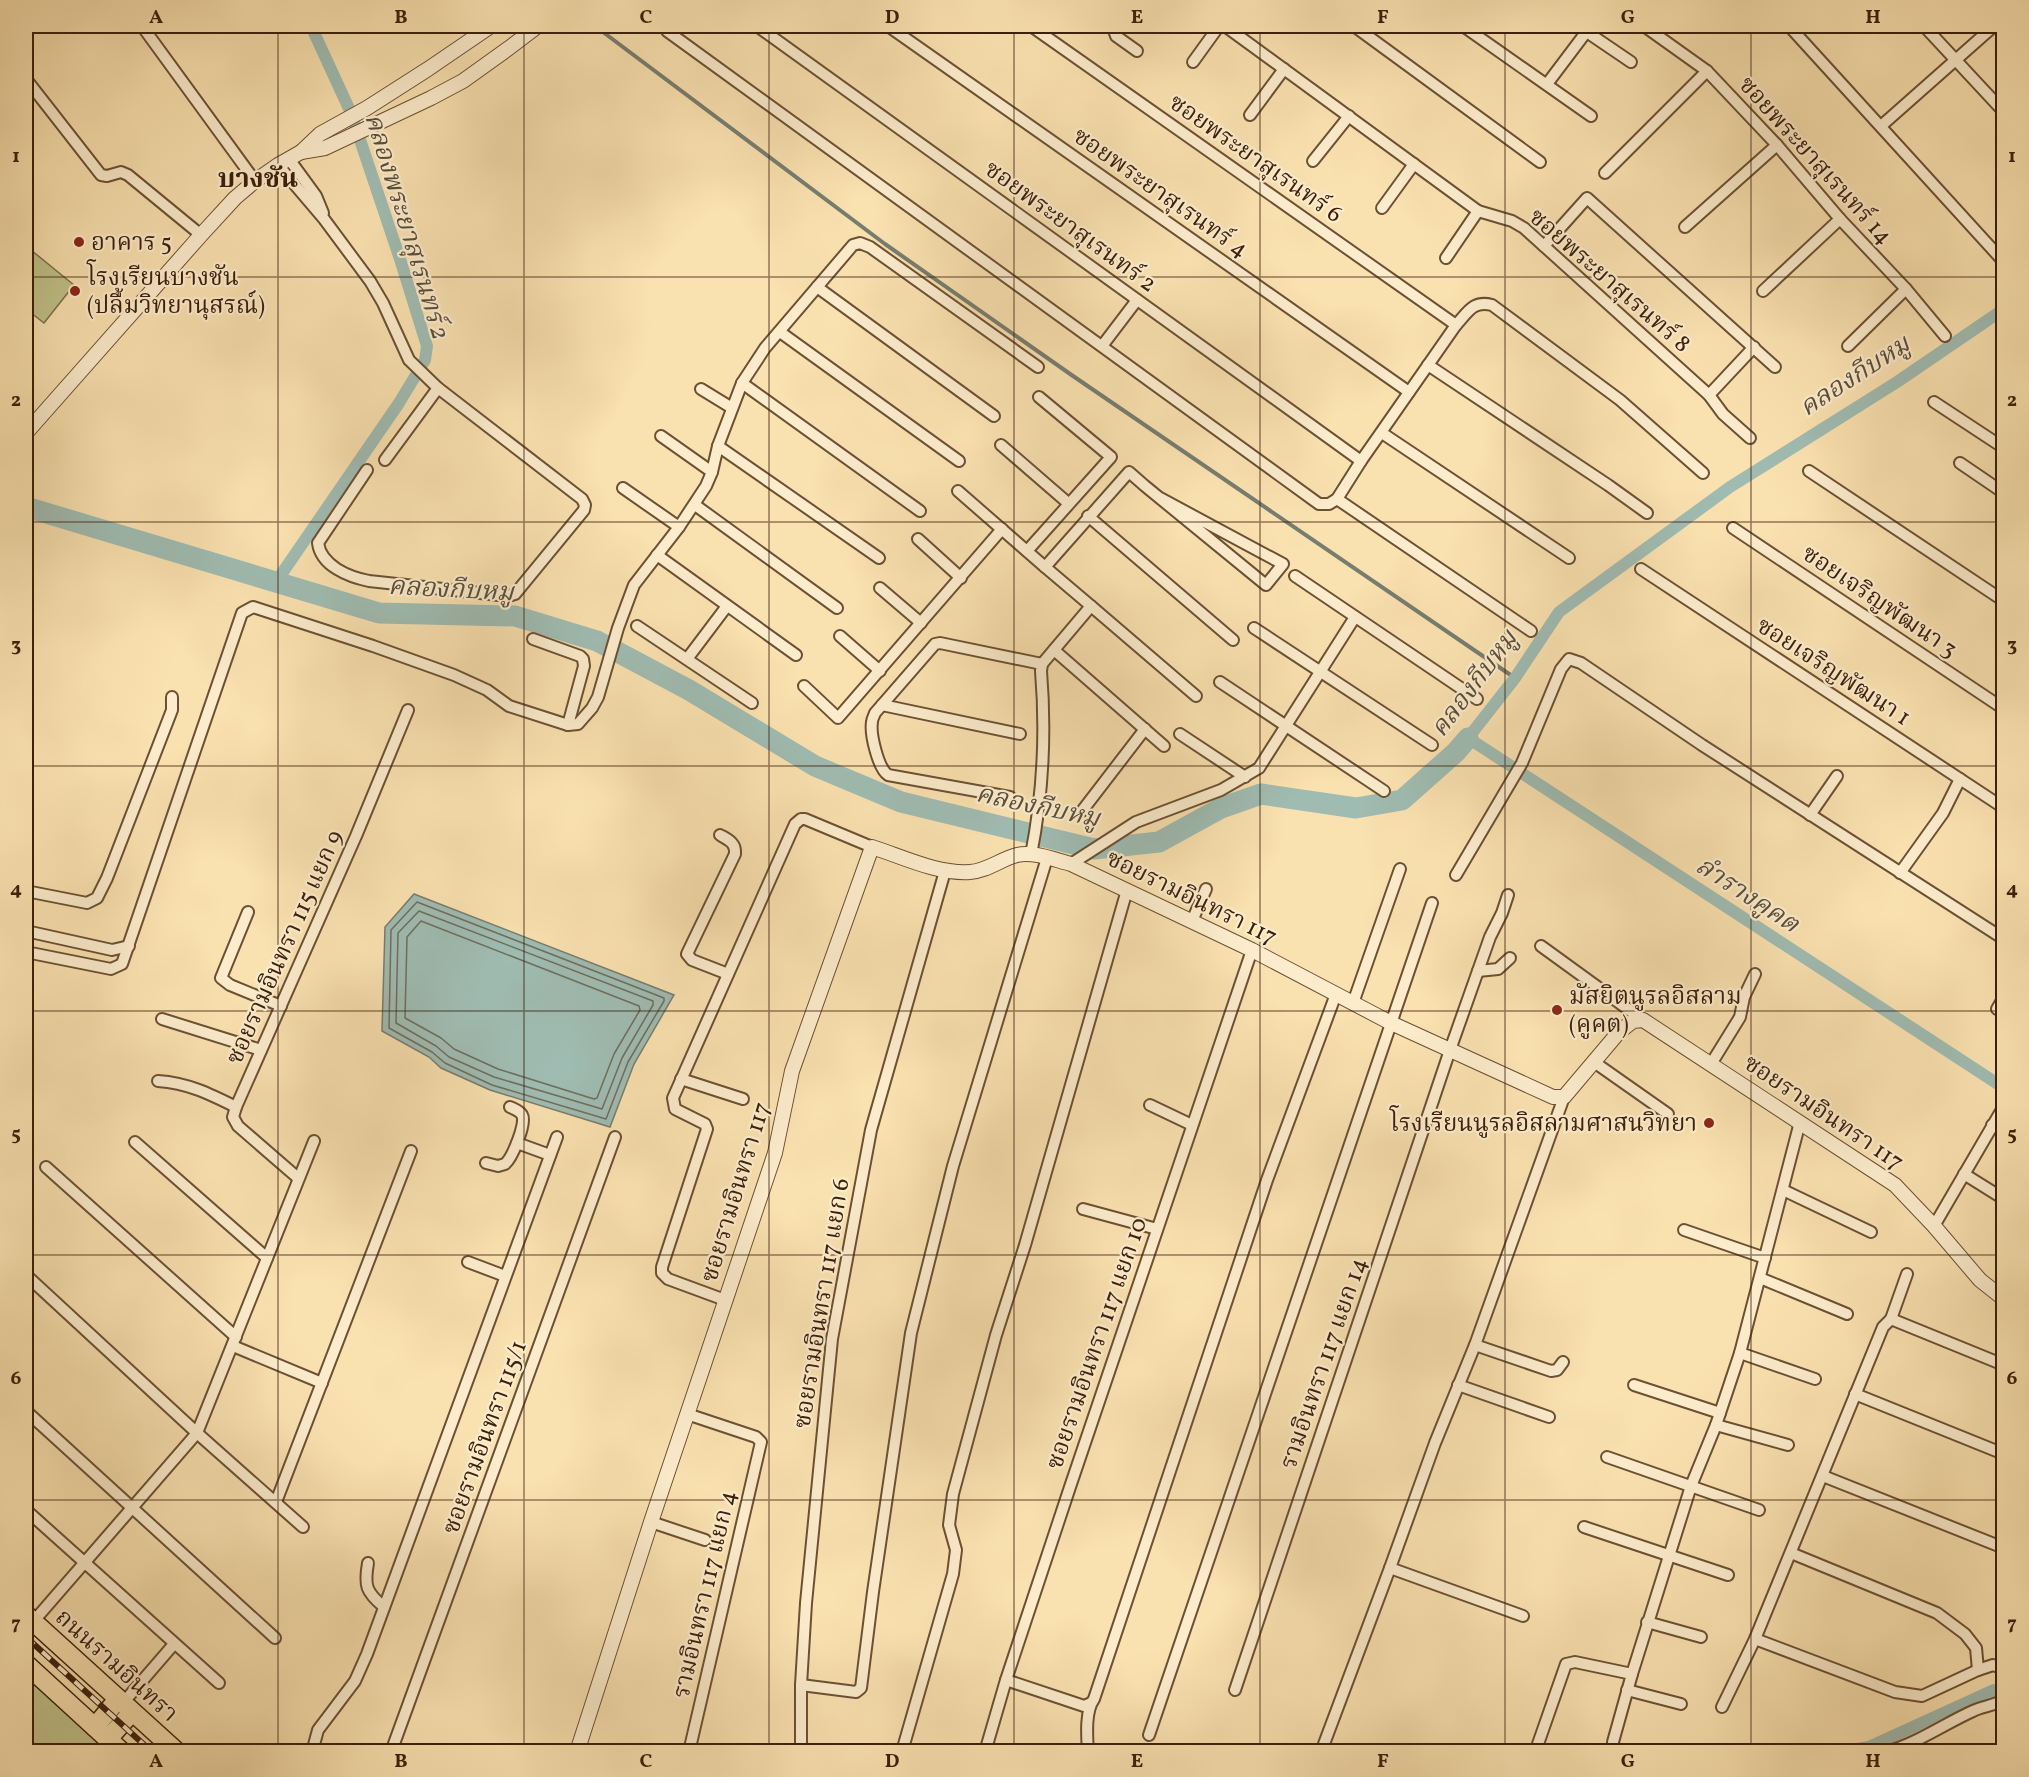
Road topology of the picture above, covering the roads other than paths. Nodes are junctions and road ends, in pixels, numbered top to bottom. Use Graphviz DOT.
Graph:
graph roads {
  1 [pos="142,26"];
  2 [pos="491,26"];
  3 [pos="538,26"];
  4 [pos="664,26"];
  5 [pos="757,26"];
  6 [pos="888,26"];
  7 [pos="1031,26"];
  8 [pos="1116,26"];
  9 [pos="1220,26"];
  10 [pos="1225,26"];
  11 [pos="1354,26"];
  12 [pos="1463,26"];
  13 [pos="1644,26"];
  14 [pos="1789,26"];
  15 [pos="1924,26"];
  16 [pos="1994,26"];
  17 [pos="1583,28"];
  18 [pos="1137,51"];
  19 [pos="1956,59"];
  20 [pos="1193,62"];
  21 [pos="1631,62"];
  22 [pos="1284,69"];
  23 [pos="1707,71"];
  24 [pos="26,79"];
  25 [pos="1547,84"];
  26 [pos="2004,112"];
  27 [pos="1250,115"];
  28 [pos="1349,116"];
  29 [pos="1591,116"];
  30 [pos="1881,126"];
  31 [pos="1777,145"];
  32 [pos="289,159"];
  33 [pos="1313,161"];
  34 [pos="1540,162"];
  35 [pos="1414,164"];
  36 [pos="1605,173"];
  37 [pos="255,181"];
  38 [pos="1382,208"];
  39 [pos="1478,211"];
  40 [pos="1839,219"];
  41 [pos="1685,227"];
  42 [pos="201,235"];
  43 [pos="1544,246"];
  44 [pos="1446,258"];
  45 [pos="2004,262"];
  46 [pos="817,287"];
  47 [pos="1906,289"];
  48 [pos="1763,291"];
  49 [pos="1137,300"];
  50 [pos="1456,325"];
  51 [pos="780,332"];
  52 [pos="1945,336"];
  53 [pos="1102,346"];
  54 [pos="1848,346"];
  55 [pos="1754,347"];
  56 [pos="1428,364"];
  57 [pos="1038,367"];
  58 [pos="1774,367"];
  59 [pos="742,383"];
  60 [pos="438,388"];
  61 [pos="701,389"];
  62 [pos="1409,392"];
  63 [pos="1709,396"];
  64 [pos="1039,397"];
  65 [pos="1934,402"];
  66 [pos="732,408"];
  67 [pos="994,416"];
  68 [pos="26,433"];
  69 [pos="1382,434"];
  70 [pos="662,436"];
  71 [pos="1750,438"];
  72 [pos="1001,445"];
  73 [pos="718,446"];
  74 [pos="2004,448"];
  75 [pos="385,460"];
  76 [pos="959,461"];
  77 [pos="1361,461"];
  78 [pos="1960,463"];
  79 [pos="367,470"];
  80 [pos="712,471"];
  81 [pos="1809,471"];
  82 [pos="1702,473"];
  83 [pos="623,488"];
  84 [pos="958,491"];
  85 [pos="2004,493"];
  86 [pos="1160,498"];
  87 [pos="1337,499"];
  88 [pos="1068,503"];
  89 [pos="695,505"];
  90 [pos="920,511"];
  91 [pos="1647,513"];
  92 [pos="1088,516"];
  93 [pos="679,527"];
  94 [pos="1733,528"];
  95 [pos="1002,529"];
  96 [pos="918,539"];
  97 [pos="1027,551"];
  98 [pos="657,555"];
  99 [pos="879,558"];
  100 [pos="1569,558"];
  101 [pos="1045,567"];
  102 [pos="1641,569"];
  103 [pos="1295,576"];
  104 [pos="961,578"];
  105 [pos="880,588"];
  106 [pos="2004,601"];
  107 [pos="727,606"];
  108 [pos="1091,606"];
  109 [pos="837,608"];
  110 [pos="1355,617"];
  111 [pos="921,623"];
  112 [pos="637,626"];
  113 [pos="1254,628"];
  114 [pos="1531,631"];
  115 [pos="840,636"];
  116 [pos="533,639"];
  117 [pos="1233,640"];
  118 [pos="1054,650"];
  119 [pos="796,655"];
  120 [pos="687,659"];
  121 [pos="1042,664"];
  122 [pos="880,671"];
  123 [pos="1320,672"];
  124 [pos="1220,682"];
  125 [pos="804,686"];
  126 [pos="1196,696"];
  127 [pos="172,697"];
  128 [pos="1477,699"];
  129 [pos="752,703"];
  130 [pos="882,705"];
  131 [pos="2004,709"];
  132 [pos="408,710"];
  133 [pos="568,725"];
  134 [pos="1286,727"];
  135 [pos="1145,729"];
  136 [pos="1020,734"];
  137 [pos="1180,735"];
  138 [pos="1432,745"];
  139 [pos="1164,746"];
  140 [pos="1837,776"];
  141 [pos="1245,777"];
  142 [pos="1960,779"];
  143 [pos="1384,791"];
  144 [pos="1010,797"];
  145 [pos="2004,808"];
  146 [pos="1082,811"];
  147 [pos="1810,815"];
  148 [pos="720,835"];
  149 [pos="872,847"];
  150 [pos="1031,855"];
  151 [pos="1047,858"];
  152 [pos="1077,860"];
  153 [pos="1400,869"];
  154 [pos="945,871"];
  155 [pos="1900,873"];
  156 [pos="1456,875"];
  157 [pos="1206,889"];
  158 [pos="1127,890"];
  159 [pos="26,891"];
  160 [pos="1508,895"];
  161 [pos="1432,903"];
  162 [pos="248,912"];
  163 [pos="1192,921"];
  164 [pos="26,931"];
  165 [pos="2004,939"];
  166 [pos="129,946"];
  167 [pos="1541,946"];
  168 [pos="1252,950"];
  169 [pos="26,952"];
  170 [pos="1510,958"];
  171 [pos="1478,971"];
  172 [pos="728,974"];
  173 [pos="1755,975"];
  174 [pos="1336,994"];
  175 [pos="2004,997"];
  176 [pos="1353,1003"];
  177 [pos="280,1006"];
  178 [pos="1997,1010"];
  179 [pos="162,1019"];
  180 [pos="1643,1020"];
  181 [pos="1391,1023"];
  182 [pos="261,1050"];
  183 [pos="1450,1050"];
  184 [pos="1594,1062"];
  185 [pos="1711,1064"];
  186 [pos="681,1079"];
  187 [pos="158,1081"];
  188 [pos="1564,1097"];
  189 [pos="743,1100"];
  190 [pos="1150,1105"];
  191 [pos="2004,1106"];
  192 [pos="236,1107"];
  193 [pos="510,1107"];
  194 [pos="1668,1114"];
  195 [pos="1800,1122"];
  196 [pos="1192,1125"];
  197 [pos="1992,1125"];
  198 [pos="2004,1132"];
  199 [pos="557,1137"];
  200 [pos="615,1137"];
  201 [pos="314,1141"];
  202 [pos="135,1142"];
  203 [pos="517,1143"];
  204 [pos="411,1150"];
  205 [pos="550,1155"];
  206 [pos="486,1163"];
  207 [pos="46,1167"];
  208 [pos="1964,1174"];
  209 [pos="298,1178"];
  210 [pos="1783,1190"];
  211 [pos="2004,1199"];
  212 [pos="1083,1209"];
  213 [pos="1934,1226"];
  214 [pos="1157,1229"];
  215 [pos="1684,1230"];
  216 [pos="1871,1232"];
  217 [pos="267,1258"];
  218 [pos="1765,1258"];
  219 [pos="468,1262"];
  220 [pos="1907,1274"];
  221 [pos="26,1275"];
  222 [pos="505,1276"];
  223 [pos="1760,1278"];
  224 [pos="2004,1299"];
  225 [pos="725,1300"];
  226 [pos="1846,1314"];
  227 [pos="1891,1319"];
  228 [pos="235,1341"];
  229 [pos="1475,1345"];
  230 [pos="1740,1353"];
  231 [pos="1563,1362"];
  232 [pos="2004,1365"];
  233 [pos="1815,1379"];
  234 [pos="322,1383"];
  235 [pos="1458,1385"];
  236 [pos="1634,1385"];
  237 [pos="1855,1394"];
  238 [pos="26,1411"];
  239 [pos="1720,1413"];
  240 [pos="687,1414"];
  241 [pos="1549,1417"];
  242 [pos="1716,1425"];
  243 [pos="197,1433"];
  244 [pos="1788,1445"];
  245 [pos="2004,1454"];
  246 [pos="1607,1456"];
  247 [pos="1823,1476"];
  248 [pos="1691,1486"];
  249 [pos="276,1502"];
  250 [pos="133,1509"];
  251 [pos="26,1510"];
  252 [pos="1759,1510"];
  253 [pos="651,1522"];
  254 [pos="303,1527"];
  255 [pos="1584,1527"];
  256 [pos="705,1540"];
  257 [pos="2004,1548"];
  258 [pos="1791,1553"];
  259 [pos="1668,1556"];
  260 [pos="84,1563"];
  261 [pos="368,1563"];
  262 [pos="1390,1568"];
  263 [pos="1728,1575"];
  264 [pos="384,1607"];
  265 [pos="1524,1616"];
  266 [pos="29,1618"];
  267 [pos="1647,1622"];
  268 [pos="1701,1637"];
  269 [pos="275,1638"];
  270 [pos="1755,1639"];
  271 [pos="174,1644"];
  272 [pos="26,1664"];
  273 [pos="2004,1669"];
  274 [pos="1978,1670"];
  275 [pos="1632,1674"];
  276 [pos="1006,1680"];
  277 [pos="219,1683"];
  278 [pos="801,1685"];
  279 [pos="1235,1690"];
  280 [pos="1627,1690"];
  281 [pos="2004,1699"];
  282 [pos="1091,1703"];
  283 [pos="1681,1704"];
  284 [pos="125,1705"];
  285 [pos="1722,1707"];
  286 [pos="102,1733"];
  287 [pos="1149,1735"];
  288 [pos="1613,1742"];
  289 [pos="1538,1744"];
  290 [pos="903,1748"];
  291 [pos="1905,1749"];
  292 [pos="122,1752"];
  293 [pos="177,1752"];
  294 [pos="312,1752"];
  295 [pos="391,1752"];
  296 [pos="577,1752"];
  297 [pos="689,1752"];
  298 [pos="801,1752"];
  299 [pos="985,1752"];
  300 [pos="1089,1752"];
  301 [pos="1321,1752"];
  302 [pos="1886,1752"];
  1 -- 37 [label="street"];
  2 -- 32 [label="street"];
  3 -- 32 [label="street"];
  4 -- 53 [label="street"];
  5 -- 49 [label="street, ซอยพระยาสุเรนทร์ 2"];
  6 -- 62 [label="street, ซอยพระยาสุเรนทร์ 4"];
  7 -- 50 [label="street, ซอยพระยาสุเรนทร์ 6"];
  8 -- 18 [label="street"];
  9 -- 20 [label="street"];
  10 -- 22 [label="street, ซอยพระยาสุเรนทร์ 8"];
  11 -- 34 [label="street"];
  12 -- 25 [label="street"];
  13 -- 23 [label="street, ซอยพระยาสุเรนทร์ 14"];
  14 -- 30 [label="street"];
  15 -- 19 [label="street"];
  16 -- 19 [label="street"];
  17 -- 21 [label="street"];
  17 -- 25 [label="street"];
  19 -- 26 [label="street"];
  19 -- 30 [label="street"];
  22 -- 27 [label="street"];
  22 -- 28 [label="street, ซอยพระยาสุเรนทร์ 8"];
  23 -- 31 [label="street, ซอยพระยาสุเรนทร์ 14"];
  23 -- 36 [label="street"];
  24 -- 42 [label="street"];
  25 -- 29 [label="street"];
  28 -- 33 [label="street"];
  28 -- 35 [label="street, ซอยพระยาสุเรนทร์ 8"];
  30 -- 45 [label="street"];
  31 -- 40 [label="street, ซอยพระยาสุเรนทร์ 14"];
  31 -- 41 [label="street"];
  32 -- 37 [label="street"];
  32 -- 60 [label="street"];
  35 -- 38 [label="street"];
  35 -- 39 [label="street, ซอยพระยาสุเรนทร์ 8"];
  37 -- 42 [label="street"];
  39 -- 43 [label="street, ซอยพระยาสุเรนทร์ 8"];
  39 -- 44 [label="street"];
  40 -- 47 [label="street, ซอยพระยาสุเรนทร์ 14"];
  40 -- 48 [label="street"];
  42 -- 68 [label="street"];
  43 -- 55 [label="street"];
  43 -- 63 [label="street, ซอยพระยาสุเรนทร์ 8"];
  46 -- 51 [label="street"];
  46 -- 57 [label="street"];
  46 -- 67 [label="street"];
  47 -- 52 [label="street, ซอยพระยาสุเรนทร์ 14"];
  47 -- 54 [label="street"];
  49 -- 53 [label="street"];
  49 -- 77 [label="street, ซอยพระยาสุเรนทร์ 2"];
  50 -- 56 [label="street"];
  50 -- 82 [label="street"];
  51 -- 59 [label="street"];
  51 -- 76 [label="street"];
  53 -- 87 [label="street"];
  55 -- 58 [label="street"];
  55 -- 63 [label="street"];
  56 -- 62 [label="street"];
  56 -- 91 [label="street"];
  59 -- 66 [label="street"];
  59 -- 90 [label="street"];
  60 -- 75 [label="street"];
  60 -- 79 [label="street"];
  61 -- 66 [label="street"];
  62 -- 69 [label="street"];
  63 -- 71 [label="street, ซอยพระยาสุเรนทร์ 8"];
  64 -- 88 [label="street"];
  65 -- 74 [label="street"];
  66 -- 73 [label="street"];
  69 -- 77 [label="street"];
  69 -- 100 [label="street"];
  70 -- 80 [label="street"];
  72 -- 88 [label="street"];
  73 -- 80 [label="street"];
  73 -- 99 [label="street"];
  77 -- 87 [label="street"];
  78 -- 85 [label="street"];
  80 -- 89 [label="street"];
  81 -- 106 [label="street"];
  83 -- 93 [label="street"];
  84 -- 95 [label="street"];
  86 -- 86 [label="street"];
  86 -- 92 [label="street"];
  87 -- 114 [label="street"];
  88 -- 97 [label="street"];
  89 -- 93 [label="street"];
  89 -- 109 [label="street"];
  92 -- 101 [label="street"];
  92 -- 117 [label="street"];
  93 -- 98 [label="street"];
  94 -- 131 [label="street, ซอยเจริญพัฒนา 3"];
  95 -- 97 [label="street"];
  95 -- 104 [label="street"];
  96 -- 104 [label="street"];
  97 -- 101 [label="street"];
  98 -- 107 [label="street"];
  98 -- 133 [label="street"];
  101 -- 108 [label="street"];
  102 -- 142 [label="street, ซอยเจริญพัฒนา 1"];
  103 -- 110 [label="street"];
  104 -- 111 [label="street"];
  105 -- 111 [label="street"];
  107 -- 119 [label="street"];
  107 -- 120 [label="street"];
  108 -- 118 [label="street"];
  108 -- 126 [label="street"];
  110 -- 123 [label="street"];
  110 -- 128 [label="street"];
  111 -- 122 [label="street"];
  112 -- 120 [label="street"];
  113 -- 123 [label="street"];
  115 -- 122 [label="street"];
  116 -- 133 [label="street"];
  118 -- 121 [label="street"];
  118 -- 135 [label="street"];
  120 -- 129 [label="street"];
  121 -- 130 [label="street"];
  121 -- 150 [label="street"];
  122 -- 125 [label="street"];
  123 -- 134 [label="street"];
  123 -- 138 [label="street"];
  124 -- 134 [label="street"];
  127 -- 159 [label="street"];
  130 -- 136 [label="street"];
  130 -- 144 [label="street"];
  132 -- 177 [label="street, ซอยรามอินทรา 115 แยก 9"];
  133 -- 166 [label="street"];
  134 -- 141 [label="street"];
  134 -- 143 [label="street"];
  135 -- 139 [label="street"];
  135 -- 146 [label="street"];
  137 -- 141 [label="street"];
  140 -- 147 [label="street"];
  141 -- 152 [label="street"];
  142 -- 145 [label="street, ซอยเจริญพัฒนา 1"];
  142 -- 155 [label="street"];
  147 -- 155 [label="street"];
  147 -- 156 [label="street"];
  148 -- 172 [label="street"];
  149 -- 154 [label="street, ซอยรามอินทรา 117"];
  149 -- 172 [label="street"];
  149 -- 225 [label="street, ซอยรามอินทรา 117"];
  150 -- 151 [label="street, ซอยรามอินทรา 117"];
  150 -- 154 [label="street, ซอยรามอินทรา 117"];
  151 -- 152 [label="street, ซอยรามอินทรา 117"];
  151 -- 278 [label="street"];
  152 -- 158 [label="street, ซอยรามอินทรา 117"];
  153 -- 176 [label="street"];
  154 -- 278 [label="street, ซอยรามอินทรา 117 แยก 6"];
  155 -- 165 [label="street"];
  157 -- 163 [label="street"];
  158 -- 163 [label="street, ซอยรามอินทรา 117"];
  158 -- 290 [label="street"];
  160 -- 171 [label="street, รามอินทรา 117 แยก 14"];
  161 -- 181 [label="street"];
  162 -- 177 [label="street"];
  163 -- 168 [label="street, ซอยรามอินทรา 117"];
  164 -- 166 [label="street"];
  166 -- 169 [label="street"];
  167 -- 180 [label="street"];
  168 -- 174 [label="street, ซอยรามอินทรา 117"];
  168 -- 196 [label="street, ซอยรามอินทรา 117 แยก 10"];
  170 -- 171 [label="street"];
  171 -- 183 [label="street, รามอินทรา 117 แยก 14"];
  172 -- 186 [label="street"];
  173 -- 185 [label="street"];
  174 -- 176 [label="street, ซอยรามอินทรา 117"];
  174 -- 282 [label="street"];
  175 -- 178 [label="street"];
  176 -- 181 [label="street, ซอยรามอินทรา 117"];
  177 -- 182 [label="street, ซอยรามอินทรา 115 แยก 9"];
  179 -- 182 [label="street"];
  180 -- 184 [label="street"];
  180 -- 185 [label="street, ซอยรามอินทรา 117"];
  181 -- 183 [label="street, ซอยรามอินทรา 117"];
  181 -- 287 [label="street"];
  182 -- 192 [label="street, ซอยรามอินทรา 115 แยก 9"];
  183 -- 188 [label="street, ซอยรามอินทรา 117"];
  183 -- 279 [label="street, รามอินทรา 117 แยก 14"];
  184 -- 188 [label="street"];
  184 -- 194 [label="street"];
  185 -- 195 [label="street, ซอยรามอินทรา 117"];
  186 -- 189 [label="street"];
  186 -- 225 [label="street"];
  187 -- 192 [label="street"];
  188 -- 229 [label="street"];
  190 -- 196 [label="street"];
  191 -- 197 [label="street"];
  192 -- 209 [label="street"];
  193 -- 203 [label="street"];
  195 -- 210 [label="street"];
  195 -- 213 [label="street, ซอยรามอินทรา 117"];
  196 -- 214 [label="street, ซอยรามอินทรา 117 แยก 10"];
  197 -- 198 [label="street"];
  197 -- 208 [label="street"];
  199 -- 205 [label="street"];
  200 -- 295 [label="street, ซอยรามอินทรา 115/1"];
  201 -- 209 [label="street"];
  202 -- 217 [label="street"];
  203 -- 205 [label="street"];
  203 -- 206 [label="street"];
  204 -- 234 [label="street"];
  205 -- 222 [label="street"];
  207 -- 228 [label="street"];
  208 -- 211 [label="street"];
  208 -- 213 [label="street"];
  209 -- 217 [label="street"];
  210 -- 216 [label="street"];
  210 -- 218 [label="street"];
  212 -- 214 [label="street"];
  213 -- 224 [label="street, ซอยรามอินทรา 117"];
  214 -- 276 [label="street, ซอยรามอินทรา 117 แยก 10"];
  215 -- 218 [label="street"];
  217 -- 228 [label="street"];
  218 -- 223 [label="street"];
  219 -- 222 [label="street"];
  220 -- 227 [label="street"];
  221 -- 243 [label="street"];
  222 -- 264 [label="street"];
  223 -- 226 [label="street"];
  223 -- 230 [label="street"];
  225 -- 240 [label="street, ซอยรามอินทรา 117"];
  227 -- 232 [label="street"];
  227 -- 237 [label="street"];
  228 -- 234 [label="street"];
  228 -- 243 [label="street"];
  229 -- 231 [label="street"];
  229 -- 235 [label="street"];
  230 -- 233 [label="street"];
  230 -- 239 [label="street"];
  234 -- 249 [label="street"];
  235 -- 241 [label="street"];
  235 -- 262 [label="street"];
  236 -- 239 [label="street"];
  237 -- 245 [label="street"];
  237 -- 247 [label="street"];
  238 -- 250 [label="street"];
  239 -- 242 [label="street"];
  240 -- 253 [label="street, ซอยรามอินทรา 117"];
  240 -- 297 [label="street, รามอินทรา 117 แยก 4"];
  242 -- 244 [label="street"];
  242 -- 248 [label="street"];
  243 -- 249 [label="street"];
  243 -- 250 [label="street"];
  246 -- 248 [label="street"];
  247 -- 257 [label="street"];
  247 -- 258 [label="street"];
  248 -- 252 [label="street"];
  248 -- 259 [label="street"];
  249 -- 254 [label="street"];
  250 -- 260 [label="street"];
  250 -- 269 [label="street"];
  251 -- 260 [label="street"];
  253 -- 256 [label="street"];
  253 -- 296 [label="street, ซอยรามอินทรา 117"];
  255 -- 259 [label="street"];
  258 -- 270 [label="street"];
  258 -- 274 [label="street"];
  259 -- 263 [label="street"];
  259 -- 267 [label="street"];
  260 -- 266 [label="street"];
  260 -- 271 [label="street"];
  261 -- 264 [label="street"];
  262 -- 265 [label="street"];
  262 -- 301 [label="street"];
  264 -- 294 [label="street"];
  266 -- 284 [label="highway, ถนนรามอินทรา"];
  267 -- 268 [label="street"];
  267 -- 275 [label="street"];
  270 -- 274 [label="street"];
  270 -- 285 [label="street"];
  271 -- 277 [label="street"];
  271 -- 284 [label="street"];
  272 -- 286 [label="highway"];
  273 -- 274 [label="street"];
  275 -- 280 [label="street"];
  275 -- 289 [label="street"];
  276 -- 282 [label="street"];
  276 -- 299 [label="street, ซอยรามอินทรา 117 แยก 10"];
  278 -- 298 [label="street, ซอยรามอินทรา 117 แยก 6"];
  280 -- 283 [label="street"];
  280 -- 288 [label="street"];
  281 -- 291 [label="street"];
  282 -- 300 [label="street"];
  284 -- 286 [label="highway"];
  284 -- 293 [label="highway, ถนนรามอินทรา"];
  286 -- 292 [label="highway"];
  291 -- 302 [label="street"];
}
